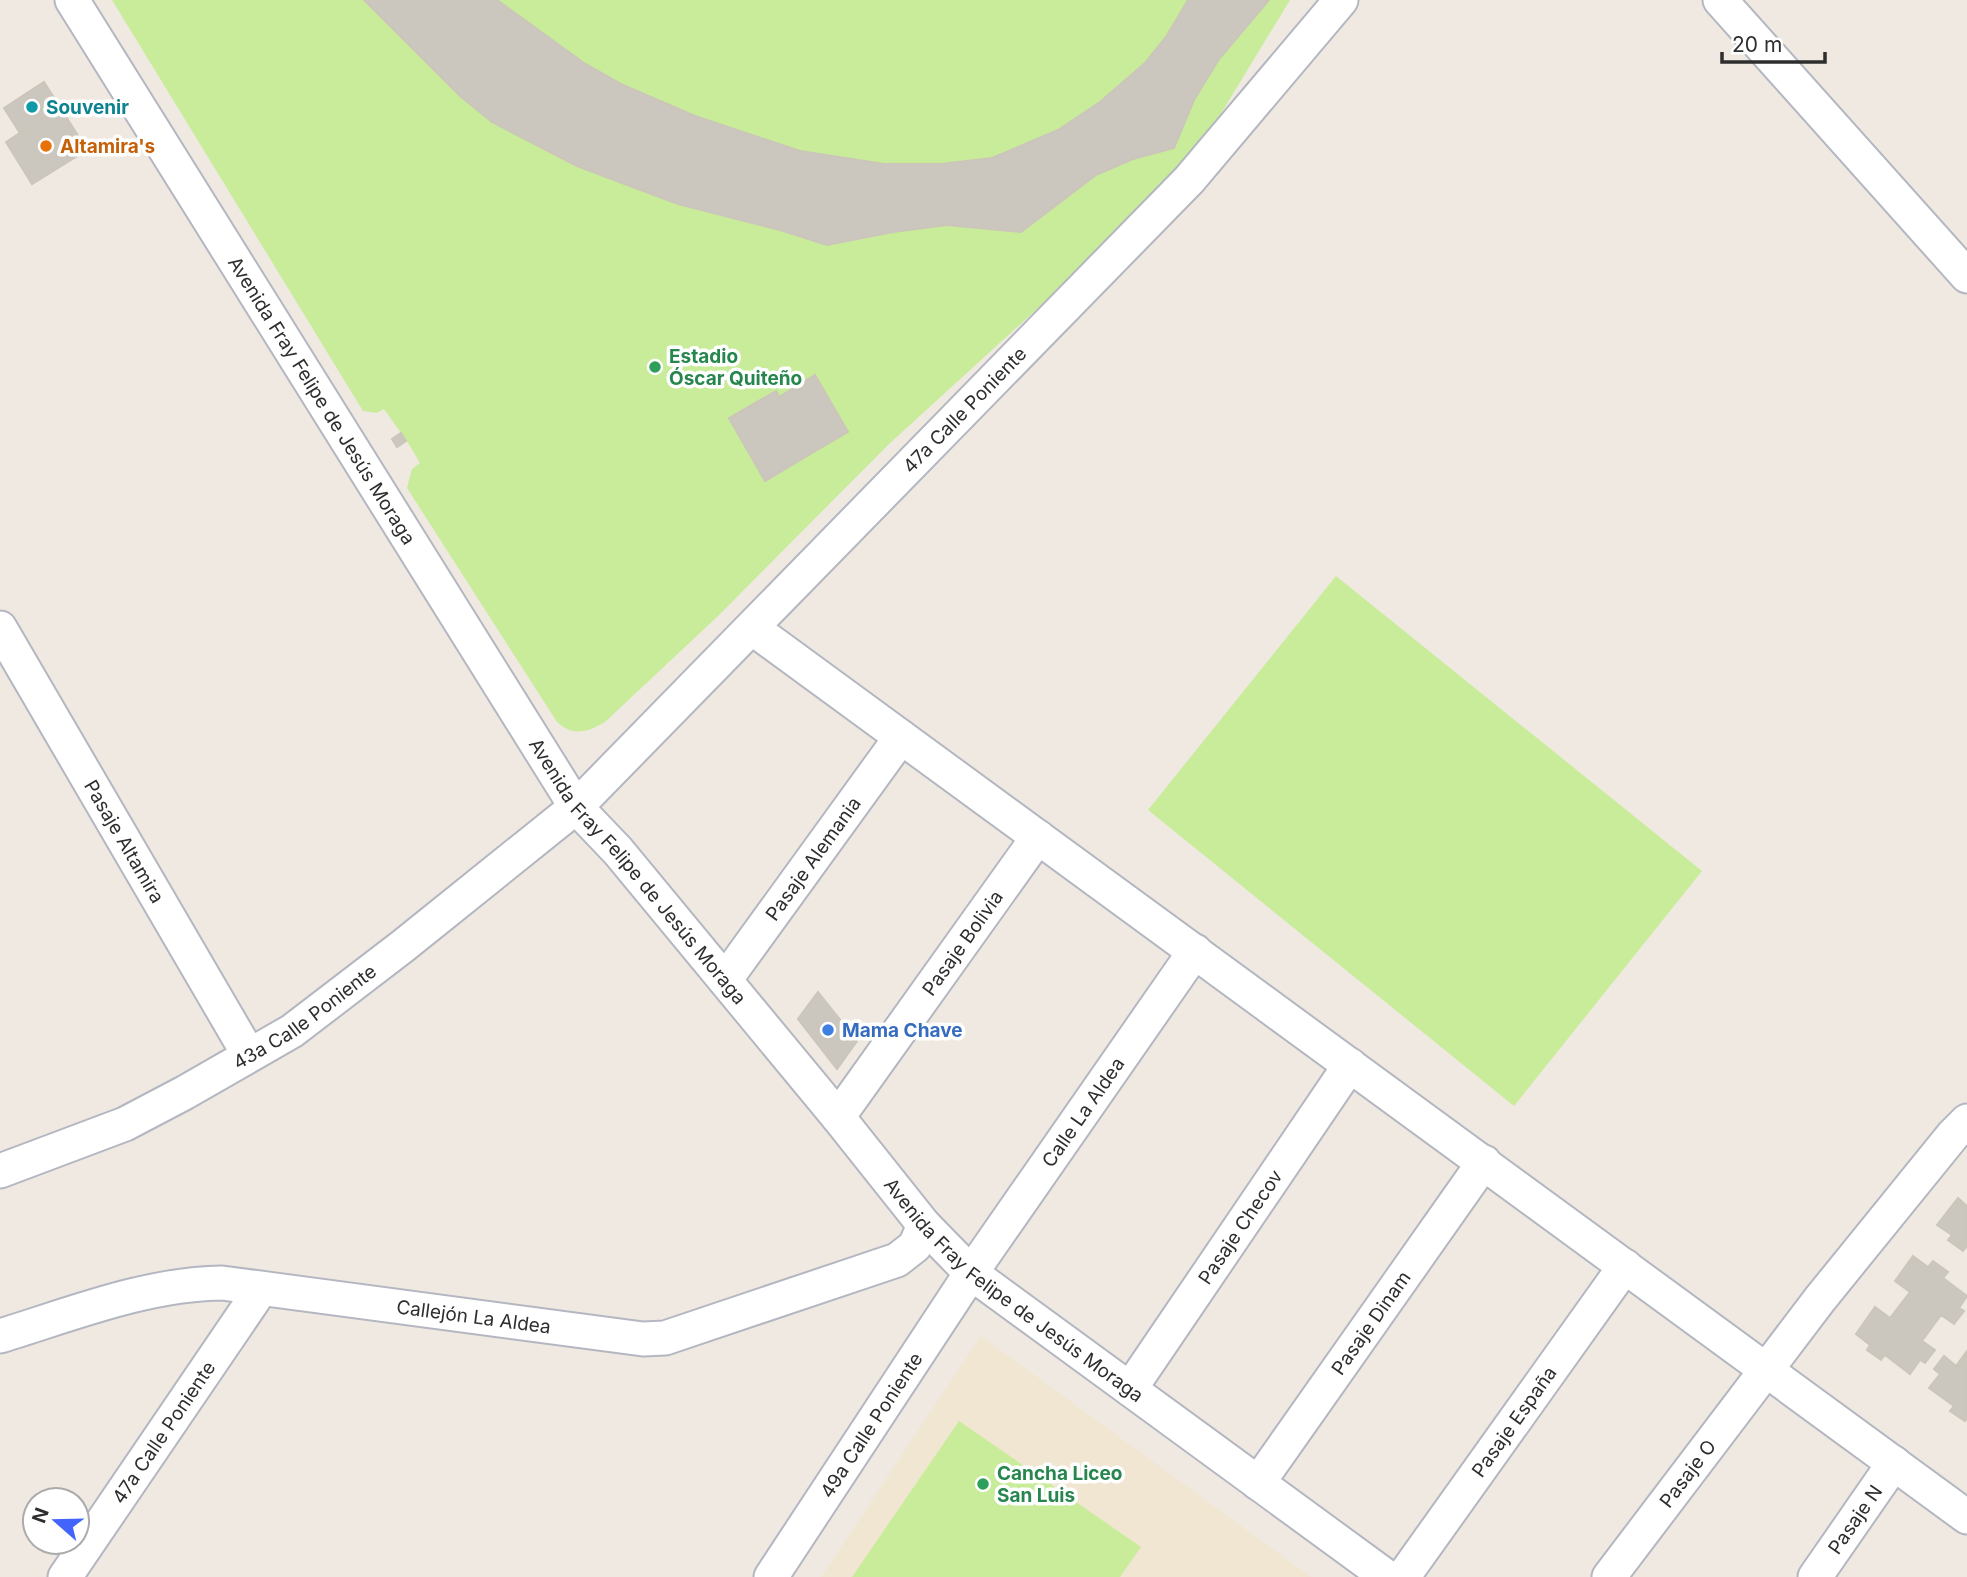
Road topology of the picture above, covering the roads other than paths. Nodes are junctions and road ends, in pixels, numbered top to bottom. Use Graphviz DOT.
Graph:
graph roads {
  1 [pos="72,0"];
  2 [pos="1340,0"];
  3 [pos="1720,0"];
  4 [pos="1967,276"];
  5 [pos="0,628"];
  6 [pos="752,628"];
  7 [pos="901,737"];
  8 [pos="576,807"];
  9 [pos="1038,837"];
  10 [pos="1195,951"];
  11 [pos="725,980"];
  12 [pos="249,1055"];
  13 [pos="1350,1065"];
  14 [pos="838,1117"];
  15 [pos="1967,1121"];
  16 [pos="1484,1162"];
  17 [pos="0,1171"];
  18 [pos="924,1225"];
  19 [pos="1625,1266"];
  20 [pos="971,1273"];
  21 [pos="261,1289"];
  22 [pos="0,1336"];
  23 [pos="1766,1369"];
  24 [pos="1130,1389"];
  25 [pos="1894,1463"];
  26 [pos="1258,1483"];
  27 [pos="1967,1517"];
  28 [pos="65,1577"];
  29 [pos="771,1577"];
  30 [pos="1387,1577"];
  31 [pos="1403,1577"];
  32 [pos="1609,1577"];
  33 [pos="1815,1577"];
  1 -- 8 [label="street, Avenida Fray Felipe de Jesús Moraga"];
  2 -- 6 [label="street, 47a Calle Poniente"];
  3 -- 4 [label="street"];
  5 -- 12 [label="street, Pasaje Altamira"];
  6 -- 7 [label="street"];
  6 -- 8 [label="street, 47a Calle Poniente"];
  7 -- 9 [label="street"];
  7 -- 11 [label="street, Pasaje Alemania"];
  8 -- 11 [label="street, Avenida Fray Felipe de Jesús Moraga"];
  8 -- 12 [label="street, 43a Calle Poniente"];
  9 -- 10 [label="street"];
  9 -- 14 [label="street, Pasaje Bolivia"];
  10 -- 13 [label="street"];
  10 -- 20 [label="street, Calle La Aldea"];
  11 -- 14 [label="street, Avenida Fray Felipe de Jesús Moraga"];
  12 -- 17 [label="street, 43a Calle Poniente"];
  13 -- 16 [label="street"];
  13 -- 24 [label="street, Pasaje Checov"];
  14 -- 18 [label="street, Avenida Fray Felipe de Jesús Moraga"];
  15 -- 23 [label="street, Pasaje O"];
  16 -- 19 [label="street"];
  16 -- 26 [label="street, Pasaje Dinam"];
  18 -- 20 [label="street, Avenida Fray Felipe de Jesús Moraga"];
  18 -- 21 [label="street, Callejón La Aldea"];
  19 -- 23 [label="street"];
  19 -- 31 [label="street, Pasaje España"];
  20 -- 24 [label="street, Avenida Fray Felipe de Jesús Moraga"];
  20 -- 29 [label="street, 49a Calle Poniente"];
  21 -- 22 [label="street, Callejón La Aldea"];
  21 -- 28 [label="street, 47a Calle Poniente"];
  23 -- 25 [label="street"];
  23 -- 32 [label="street, Pasaje O"];
  24 -- 26 [label="street, Avenida Fray Felipe de Jesús Moraga"];
  25 -- 27 [label="street"];
  25 -- 33 [label="street, Pasaje N"];
  26 -- 30 [label="street, Avenida Fray Felipe de Jesús Moraga"];
}
